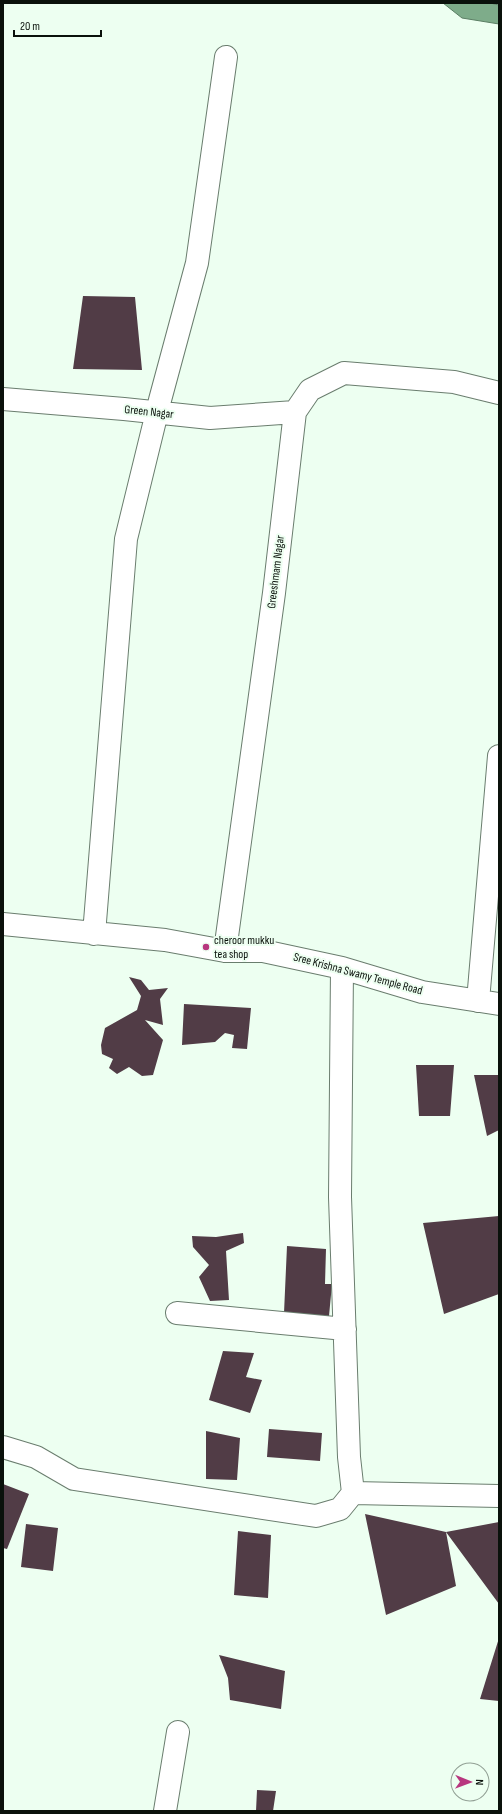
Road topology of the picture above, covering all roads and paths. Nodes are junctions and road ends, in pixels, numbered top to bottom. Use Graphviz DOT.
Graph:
graph roads {
  1 [pos="226,57"];
  2 [pos="499,393"];
  3 [pos="3,400"];
  4 [pos="156,412"];
  5 [pos="296,412"];
  6 [pos="499,756"];
  7 [pos="3,924"];
  8 [pos="94,934"];
  9 [pos="225,951"];
  10 [pos="342,968"];
  11 [pos="478,1001"];
  12 [pos="499,1004"];
  13 [pos="177,1313"];
  14 [pos="345,1329"];
  15 [pos="3,1447"];
  16 [pos="353,1492"];
  17 [pos="499,1496"];
  18 [pos="178,1732"];
  19 [pos="165,1811"];
  1 -- 4 [label="street"];
  2 -- 5 [label="street, Greeshmam Nagar"];
  3 -- 4 [label="street, Green Nagar"];
  4 -- 5 [label="street, Green Nagar"];
  4 -- 8 [label="street"];
  5 -- 9 [label="street, Greeshmam Nagar"];
  6 -- 11 [label="street"];
  7 -- 8 [label="street, Sree Krishna Swamy Temple Road"];
  8 -- 9 [label="street, Sree Krishna Swamy Temple Road"];
  9 -- 10 [label="street, Sree Krishna Swamy Temple Road"];
  10 -- 11 [label="street, Sree Krishna Swamy Temple Road"];
  10 -- 14 [label="street"];
  11 -- 12 [label="street, Sree Krishna Swamy Temple Road"];
  13 -- 14 [label="street"];
  14 -- 16 [label="street"];
  15 -- 16 [label="street"];
  16 -- 17 [label="street"];
  18 -- 19 [label="street"];
}
